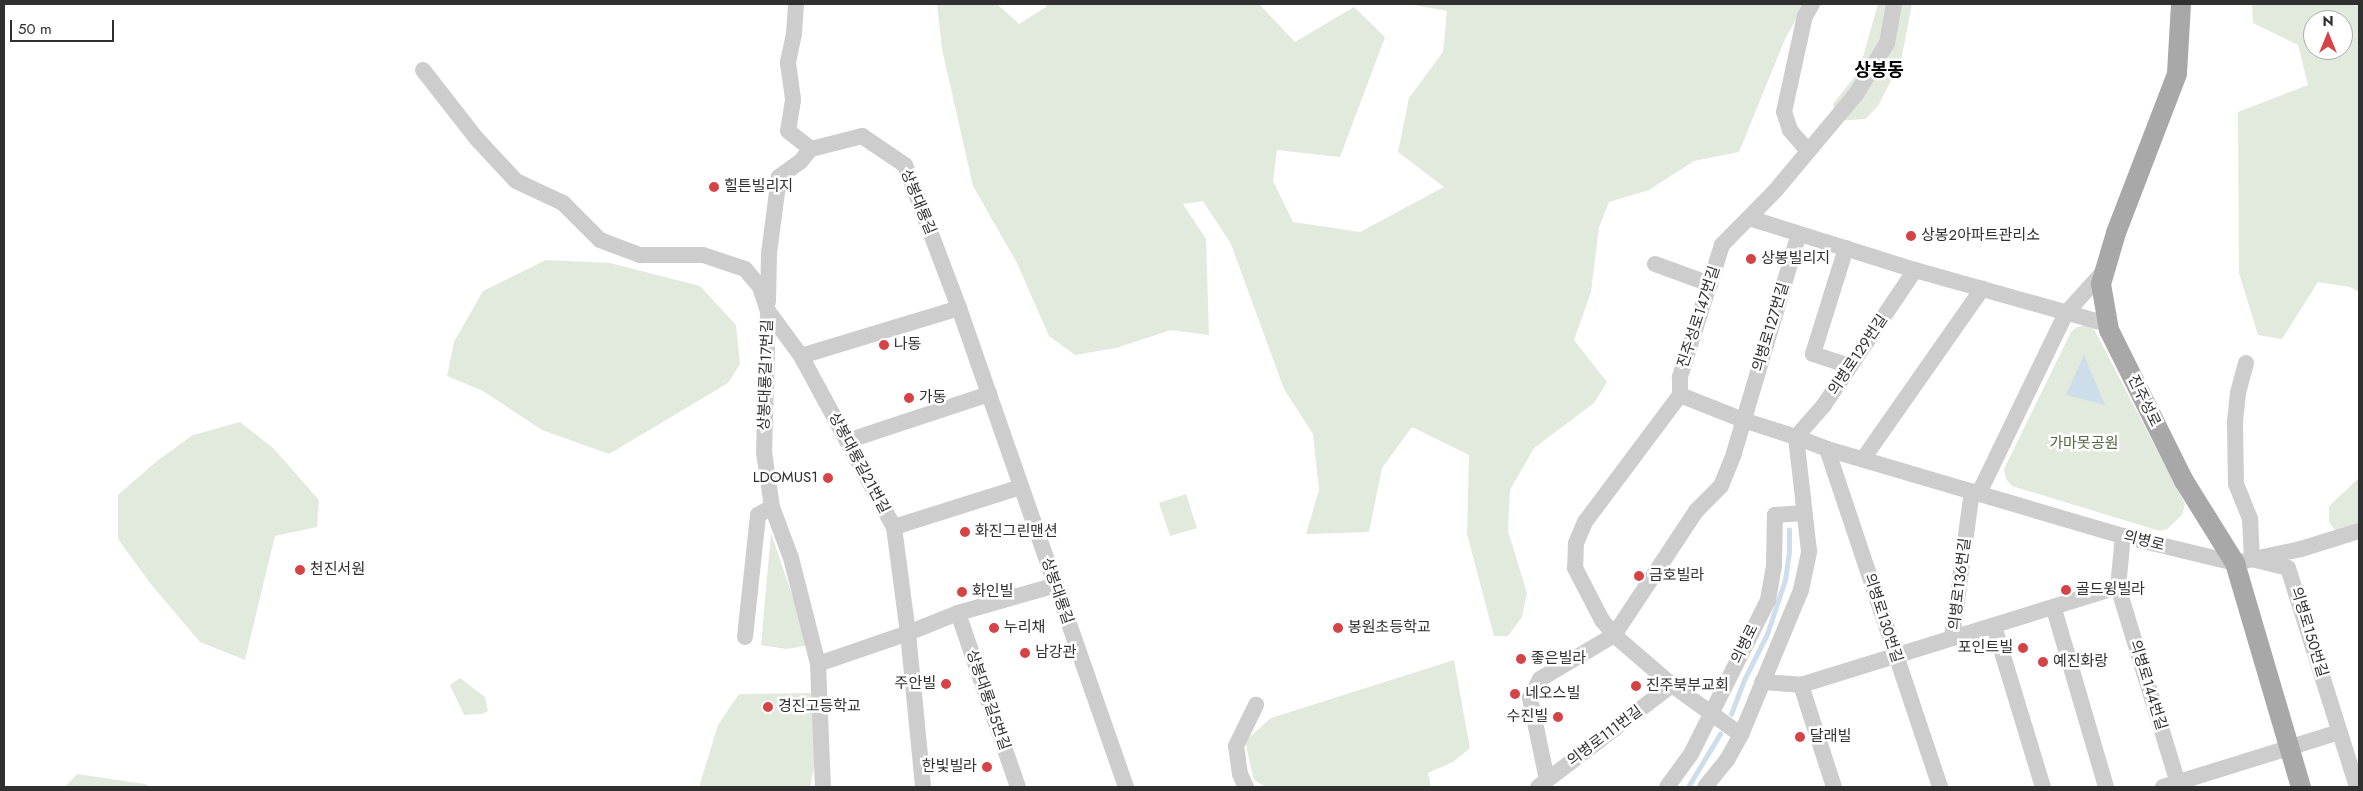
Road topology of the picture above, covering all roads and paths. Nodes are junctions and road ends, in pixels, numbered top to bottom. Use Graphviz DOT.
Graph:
graph roads {
  1 [pos="796,4"];
  2 [pos="1812,4"];
  3 [pos="1894,4"];
  4 [pos="2178,5"];
  5 [pos="423,70"];
  6 [pos="811,149"];
  7 [pos="1808,152"];
  8 [pos="1749,218"];
  9 [pos="1799,234"];
  10 [pos="1846,248"];
  11 [pos="1655,264"];
  12 [pos="1916,270"];
  13 [pos="2105,270"];
  14 [pos="1710,284"];
  15 [pos="1982,289"];
  16 [pos="958,308"];
  17 [pos="768,312"];
  18 [pos="2066,313"];
  19 [pos="2109,330"];
  20 [pos="801,356"];
  21 [pos="2246,363"];
  22 [pos="1850,366"];
  23 [pos="989,394"];
  24 [pos="1680,396"];
  25 [pos="1744,420"];
  26 [pos="1796,436"];
  27 [pos="847,441"];
  28 [pos="1827,449"];
  29 [pos="1863,459"];
  30 [pos="1021,487"];
  31 [pos="1975,492"];
  32 [pos="772,507"];
  33 [pos="1804,513"];
  34 [pos="894,528"];
  35 [pos="2359,531"];
  36 [pos="2123,536"];
  37 [pos="2244,561"];
  38 [pos="1056,585"];
  39 [pos="2118,587"];
  40 [pos="2054,608"];
  41 [pos="958,613"];
  42 [pos="1994,626"];
  43 [pos="908,633"];
  44 [pos="1614,635"];
  45 [pos="745,637"];
  46 [pos="1952,637"];
  47 [pos="1895,655"];
  48 [pos="818,664"];
  49 [pos="1762,682"];
  50 [pos="1672,685"];
  51 [pos="1801,685"];
  52 [pos="1256,705"];
  53 [pos="1712,714"];
  54 [pos="2340,732"];
  55 [pos="1741,734"];
  56 [pos="2289,748"];
  57 [pos="1542,784"];
  58 [pos="2173,786"];
  59 [pos="823,787"];
  60 [pos="923,787"];
  61 [pos="1018,787"];
  62 [pos="1126,787"];
  63 [pos="1246,787"];
  64 [pos="1667,787"];
  65 [pos="1705,787"];
  66 [pos="1834,787"];
  67 [pos="1940,787"];
  68 [pos="2043,787"];
  69 [pos="2106,787"];
  70 [pos="2301,787"];
  71 [pos="2357,787"];
  1 -- 6 [label="street"];
  2 -- 7 [label="street"];
  3 -- 7 [label="street, 진주성로147번길"];
  4 -- 13 [label="main road, 진주성로"];
  5 -- 17 [label="street, 상봉대룡길17번길"];
  6 -- 16 [label="street, 상봉대룡길"];
  6 -- 17 [label="street"];
  7 -- 8 [label="street, 진주성로147번길"];
  8 -- 9 [label="street"];
  8 -- 14 [label="street, 진주성로147번길"];
  9 -- 10 [label="street"];
  9 -- 25 [label="street, 의병로127번길"];
  10 -- 12 [label="street"];
  10 -- 22 [label="street"];
  11 -- 14 [label="street"];
  12 -- 15 [label="street"];
  12 -- 22 [label="street, 의병로129번길"];
  13 -- 18 [label="street"];
  13 -- 19 [label="main road, 진주성로"];
  14 -- 24 [label="street, 진주성로147번길"];
  15 -- 18 [label="street"];
  15 -- 29 [label="street"];
  16 -- 20 [label="street"];
  16 -- 23 [label="street, 상봉대룡길"];
  17 -- 20 [label="street, 상봉대룡길21번길"];
  17 -- 32 [label="street, 상봉대룡길17번길"];
  18 -- 19 [label="street"];
  18 -- 31 [label="street"];
  19 -- 37 [label="main road, 진주성로"];
  20 -- 27 [label="street, 상봉대룡길21번길"];
  21 -- 37 [label="street"];
  22 -- 26 [label="street, 의병로129번길"];
  23 -- 27 [label="street"];
  23 -- 30 [label="street, 상봉대룡길"];
  24 -- 25 [label="street"];
  24 -- 44 [label="street"];
  25 -- 26 [label="street"];
  25 -- 44 [label="street, 의병로111번길"];
  26 -- 28 [label="street, 의병로"];
  26 -- 33 [label="street, 의병로"];
  27 -- 34 [label="street, 상봉대룡길21번길"];
  28 -- 29 [label="street, 의병로"];
  28 -- 47 [label="street, 의병로130번길"];
  29 -- 31 [label="street, 의병로"];
  30 -- 34 [label="street, 상봉대룡길21번길"];
  30 -- 38 [label="street, 상봉대룡길"];
  31 -- 36 [label="street, 의병로"];
  31 -- 46 [label="street, 의병로136번길"];
  32 -- 45 [label="street"];
  32 -- 48 [label="street, 상봉대룡길17번길"];
  33 -- 49 [label="street, 의병로"];
  33 -- 53 [label="street, 의병로"];
  34 -- 43 [label="street"];
  35 -- 37 [label="street, 의병로"];
  36 -- 37 [label="street, 의병로"];
  36 -- 39 [label="street, 의병로144번길"];
  37 -- 54 [label="street, 의병로150번길"];
  37 -- 56 [label="main road, 진주성로"];
  38 -- 41 [label="street"];
  38 -- 62 [label="street, 상봉대룡길"];
  39 -- 40 [label="street"];
  39 -- 58 [label="street, 의병로144번길"];
  40 -- 42 [label="street, 의병로136번길"];
  40 -- 69 [label="street"];
  41 -- 43 [label="street"];
  41 -- 61 [label="street, 상봉대룡길5번길"];
  42 -- 46 [label="street, 의병로136번길"];
  42 -- 68 [label="street"];
  43 -- 48 [label="street"];
  43 -- 60 [label="street"];
  44 -- 50 [label="street"];
  44 -- 57 [label="street, 의병로111번길"];
  46 -- 47 [label="street"];
  47 -- 51 [label="street"];
  47 -- 67 [label="street, 의병로130번길"];
  48 -- 59 [label="street"];
  49 -- 51 [label="street"];
  49 -- 55 [label="street, 의병로"];
  50 -- 53 [label="street"];
  50 -- 57 [label="street, 의병로111번길"];
  51 -- 66 [label="street"];
  52 -- 63 [label="street"];
  53 -- 55 [label="street"];
  53 -- 64 [label="street, 의병로"];
  54 -- 56 [label="street"];
  54 -- 71 [label="street"];
  55 -- 65 [label="street, 의병로"];
  56 -- 58 [label="street"];
  56 -- 70 [label="main road, 진주성로"];
}
